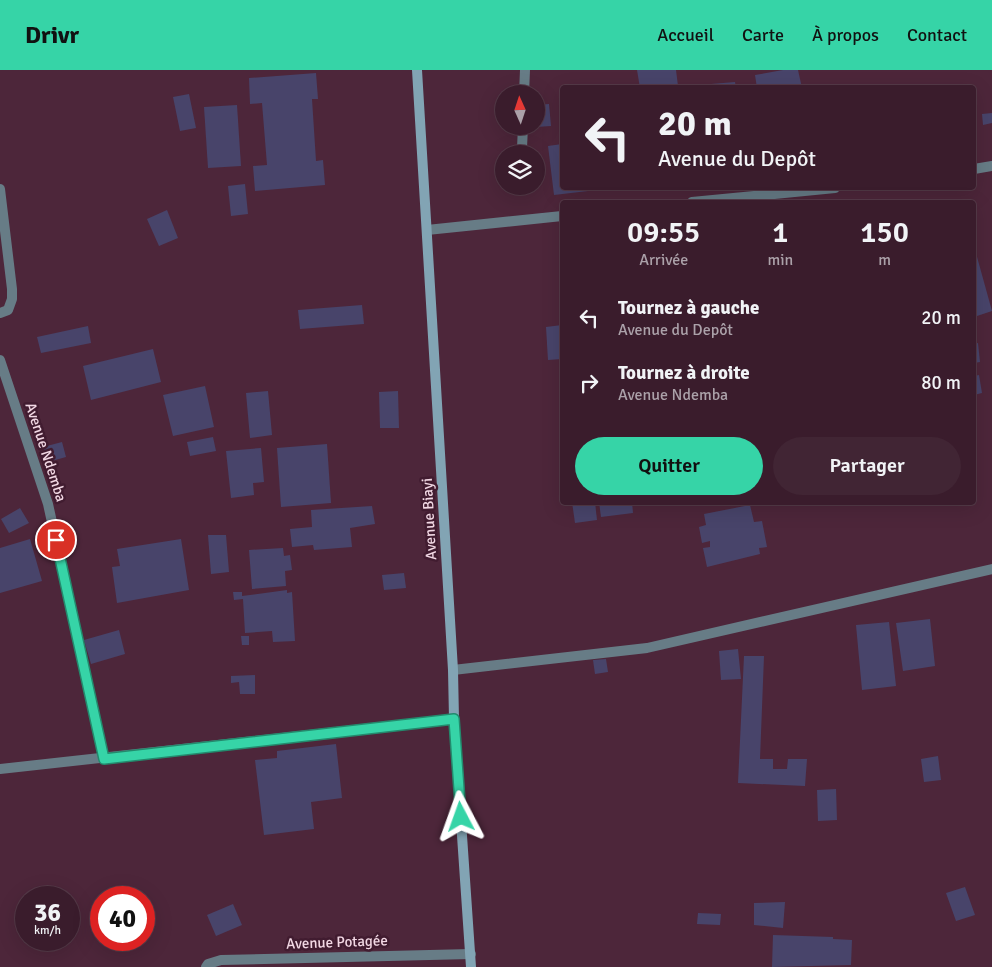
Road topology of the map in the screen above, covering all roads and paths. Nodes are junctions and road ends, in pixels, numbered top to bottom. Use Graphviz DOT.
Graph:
graph roads {
  1 [pos="416,70"];
  2 [pos="525,70"];
  3 [pos="524,85"];
  4 [pos="992,166"];
  5 [pos="976,169"];
  6 [pos="0,189"];
  7 [pos="815,190"];
  8 [pos="712,200"];
  9 [pos="560,216"];
  10 [pos="427,230"];
  11 [pos="0,313"];
  12 [pos="0,360"];
  13 [pos="992,569"];
  14 [pos="453,670"];
  15 [pos="454,719"];
  16 [pos="104,759"];
  17 [pos="0,769"];
  18 [pos="471,954"];
  19 [pos="206,967"];
  20 [pos="472,967"];
  1 -- 10 [label="street, Avenue Biayi"];
  2 -- 3 [label="street"];
  4 -- 5 [label="street"];
  6 -- 11 [label="street"];
  7 -- 8 [label="street"];
  9 -- 10 [label="street"];
  10 -- 14 [label="street, Avenue Biayi"];
  12 -- 16 [label="street, Avenue Ndemba"];
  13 -- 14 [label="street"];
  14 -- 15 [label="street, Avenue Biayi"];
  15 -- 16 [label="street"];
  15 -- 18 [label="street, Avenue Biayi"];
  16 -- 17 [label="street"];
  18 -- 19 [label="street, Avenue Potagée"];
  18 -- 20 [label="street, Avenue Biayi"];
}
